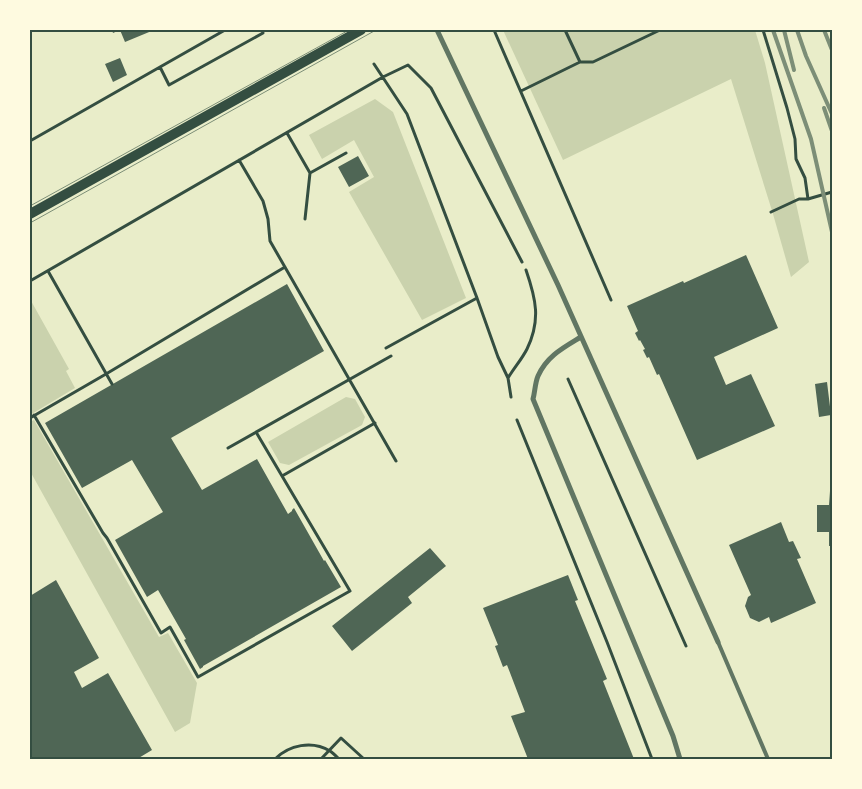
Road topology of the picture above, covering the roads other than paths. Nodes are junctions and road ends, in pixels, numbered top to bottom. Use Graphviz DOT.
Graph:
graph roads {
  1 [pos="361,30"];
  2 [pos="437,30"];
  3 [pos="30,214"];
  4 [pos="582,337"];
  5 [pos="718,642"];
  6 [pos="680,759"];
  7 [pos="768,759"];
  1 -- 3 [label="main road"];
  2 -- 4 [label="street"];
  4 -- 5 [label="street"];
  4 -- 6 [label="street"];
  5 -- 7 [label="lane"];
}
